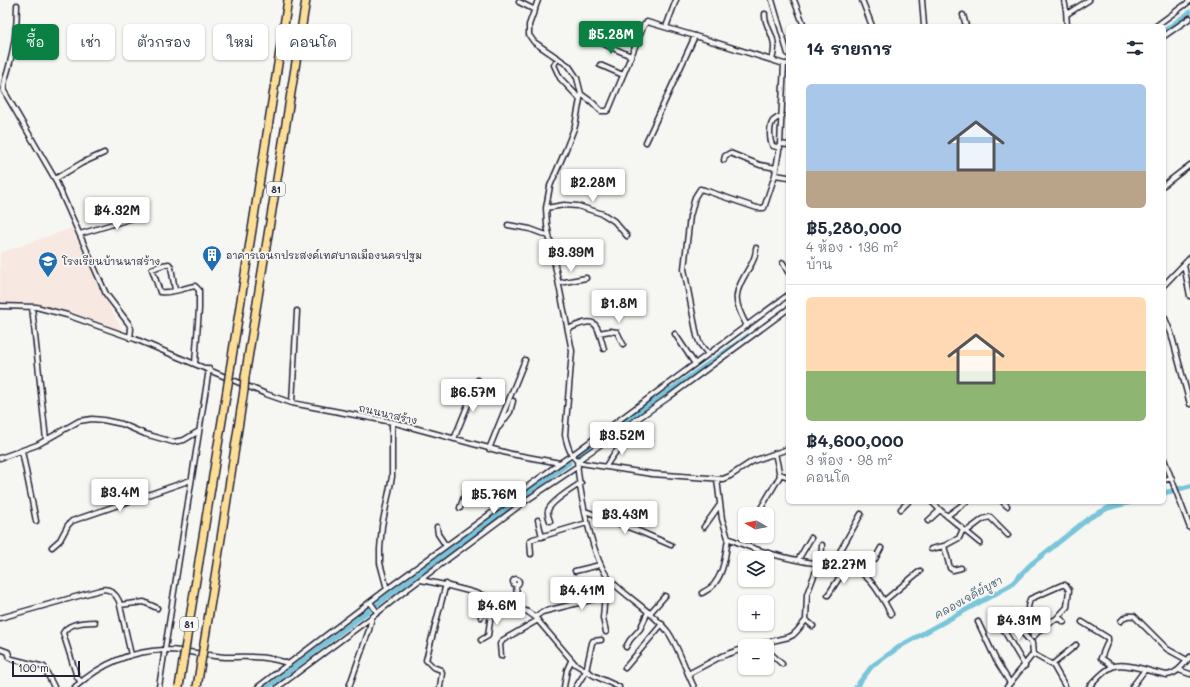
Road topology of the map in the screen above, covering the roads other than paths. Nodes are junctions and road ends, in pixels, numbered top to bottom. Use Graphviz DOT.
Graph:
graph roads {
  1 [pos="288,0"];
  2 [pos="306,0"];
  3 [pos="538,0"];
  4 [pos="676,0"];
  5 [pos="772,0"];
  6 [pos="794,0"];
  7 [pos="862,0"];
  8 [pos="922,0"];
  9 [pos="1064,0"];
  10 [pos="1089,0"];
  11 [pos="1190,1"];
  12 [pos="519,2"];
  13 [pos="17,5"];
  14 [pos="535,10"];
  15 [pos="765,14"];
  16 [pos="1066,14"];
  17 [pos="963,15"];
  18 [pos="1190,18"];
  19 [pos="803,24"];
  20 [pos="871,24"];
  21 [pos="924,24"];
  22 [pos="965,24"];
  23 [pos="1067,24"];
  24 [pos="1159,24"];
  25 [pos="666,27"];
  26 [pos="1166,35"];
  27 [pos="695,36"];
  28 [pos="597,41"];
  29 [pos="786,47"];
  30 [pos="631,56"];
  31 [pos="558,58"];
  32 [pos="772,60"];
  33 [pos="786,64"];
  34 [pos="600,65"];
  35 [pos="623,75"];
  36 [pos="581,97"];
  37 [pos="783,100"];
  38 [pos="782,116"];
  39 [pos="782,122"];
  40 [pos="786,122"];
  41 [pos="646,142"];
  42 [pos="786,145"];
  43 [pos="780,146"];
  44 [pos="104,153"];
  45 [pos="724,160"];
  46 [pos="1190,165"];
  47 [pos="776,168"];
  48 [pos="775,175"];
  49 [pos="786,177"];
  50 [pos="55,179"];
  51 [pos="1166,183"];
  52 [pos="546,208"];
  53 [pos="138,210"];
  54 [pos="508,224"];
  55 [pos="80,234"];
  56 [pos="549,236"];
  57 [pos="627,236"];
  58 [pos="756,248"];
  59 [pos="1190,258"];
  60 [pos="783,263"];
  61 [pos="1184,265"];
  62 [pos="786,268"];
  63 [pos="586,278"];
  64 [pos="559,282"];
  65 [pos="1166,283"];
  66 [pos="175,290"];
  67 [pos="1190,296"];
  68 [pos="786,297"];
  69 [pos="0,306"];
  70 [pos="32,307"];
  71 [pos="786,310"];
  72 [pos="297,311"];
  73 [pos="1166,321"];
  74 [pos="747,326"];
  75 [pos="568,329"];
  76 [pos="599,333"];
  77 [pos="675,334"];
  78 [pos="130,338"];
  79 [pos="623,344"];
  80 [pos="604,349"];
  81 [pos="708,354"];
  82 [pos="525,360"];
  83 [pos="195,363"];
  84 [pos="695,364"];
  85 [pos="209,369"];
  86 [pos="478,380"];
  87 [pos="513,401"];
  88 [pos="292,403"];
  89 [pos="1190,404"];
  90 [pos="392,422"];
  91 [pos="498,428"];
  92 [pos="199,431"];
  93 [pos="454,439"];
  94 [pos="46,440"];
  95 [pos="638,444"];
  96 [pos="490,449"];
  97 [pos="786,450"];
  98 [pos="22,451"];
  99 [pos="775,453"];
  100 [pos="572,455"];
  101 [pos="0,458"];
  102 [pos="560,463"];
  103 [pos="578,463"];
  104 [pos="1166,464"];
  105 [pos="606,466"];
  106 [pos="780,474"];
  107 [pos="786,476"];
  108 [pos="717,479"];
  109 [pos="1172,479"];
  110 [pos="191,480"];
  111 [pos="1166,480"];
  112 [pos="580,483"];
  113 [pos="906,504"];
  114 [pos="934,504"];
  115 [pos="963,504"];
  116 [pos="719,506"];
  117 [pos="762,507"];
  118 [pos="460,508"];
  119 [pos="901,509"];
  120 [pos="495,510"];
  121 [pos="940,510"];
  122 [pos="584,511"];
  123 [pos="861,514"];
  124 [pos="947,516"];
  125 [pos="538,520"];
  126 [pos="36,521"];
  127 [pos="550,521"];
  128 [pos="928,521"];
  129 [pos="587,523"];
  130 [pos="437,527"];
  131 [pos="704,527"];
  132 [pos="1190,528"];
  133 [pos="965,530"];
  134 [pos="1008,535"];
  135 [pos="542,536"];
  136 [pos="728,538"];
  137 [pos="811,538"];
  138 [pos="980,543"];
  139 [pos="671,545"];
  140 [pos="822,545"];
  141 [pos="446,546"];
  142 [pos="944,546"];
  143 [pos="52,547"];
  144 [pos="881,548"];
  145 [pos="931,549"];
  146 [pos="531,554"];
  147 [pos="798,560"];
  148 [pos="820,563"];
  149 [pos="833,564"];
  150 [pos="600,565"];
  151 [pos="847,566"];
  152 [pos="961,568"];
  153 [pos="575,571"];
  154 [pos="920,571"];
  155 [pos="859,572"];
  156 [pos="421,580"];
  157 [pos="612,582"];
  158 [pos="446,584"];
  159 [pos="516,585"];
  160 [pos="387,589"];
  161 [pos="605,592"];
  162 [pos="702,593"];
  163 [pos="828,595"];
  164 [pos="665,596"];
  165 [pos="492,598"];
  166 [pos="884,601"];
  167 [pos="371,603"];
  168 [pos="120,605"];
  169 [pos="492,605"];
  170 [pos="157,608"];
  171 [pos="518,608"];
  172 [pos="377,611"];
  173 [pos="649,612"];
  174 [pos="1012,613"];
  175 [pos="891,614"];
  176 [pos="372,617"];
  177 [pos="481,617"];
  178 [pos="0,618"];
  179 [pos="537,618"];
  180 [pos="1056,619"];
  181 [pos="806,620"];
  182 [pos="1121,621"];
  183 [pos="95,622"];
  184 [pos="978,622"];
  185 [pos="1064,622"];
  186 [pos="1082,622"];
  187 [pos="662,624"];
  188 [pos="1000,624"];
  189 [pos="813,626"];
  190 [pos="606,632"];
  191 [pos="1033,637"];
  192 [pos="481,640"];
  193 [pos="601,640"];
  194 [pos="774,641"];
  195 [pos="1030,641"];
  196 [pos="1076,645"];
  197 [pos="626,647"];
  198 [pos="0,648"];
  199 [pos="164,650"];
  200 [pos="738,650"];
  201 [pos="1033,654"];
  202 [pos="131,655"];
  203 [pos="501,656"];
  204 [pos="774,657"];
  205 [pos="1189,659"];
  206 [pos="571,660"];
  207 [pos="289,664"];
  208 [pos="782,664"];
  209 [pos="1053,664"];
  210 [pos="1025,666"];
  211 [pos="1113,666"];
  212 [pos="625,668"];
  213 [pos="1179,670"];
  214 [pos="586,671"];
  215 [pos="1144,671"];
  216 [pos="688,674"];
  217 [pos="1190,674"];
  218 [pos="81,682"];
  219 [pos="1008,686"];
  220 [pos="1066,686"];
  221 [pos="54,687"];
  222 [pos="75,687"];
  223 [pos="159,687"];
  224 [pos="179,687"];
  225 [pos="197,687"];
  226 [pos="258,687"];
  227 [pos="278,687"];
  228 [pos="349,687"];
  229 [pos="440,687"];
  230 [pos="564,687"];
  231 [pos="576,687"];
  232 [pos="619,687"];
  233 [pos="694,687"];
  234 [pos="1089,687"];
  235 [pos="1132,687"];
  1 -- 224 [label="highway, 81, bridge"];
  2 -- 225 [label="highway, 81, bridge"];
  3 -- 14 [label="street"];
  4 -- 25 [label="street"];
  5 -- 29 [label="street"];
  6 -- 19 [label="street"];
  7 -- 20 [label="street"];
  8 -- 21 [label="street"];
  9 -- 16 [label="street"];
  10 -- 16 [label="street"];
  11 -- 24 [label="street"];
  12 -- 14 [label="street"];
  13 -- 50 [label="street"];
  14 -- 31 [label="street"];
  15 -- 32 [label="street"];
  16 -- 23 [label="street"];
  17 -- 22 [label="street"];
  18 -- 26 [label="street"];
  25 -- 27 [label="street"];
  25 -- 30 [label="street"];
  27 -- 32 [label="street"];
  27 -- 41 [label="street"];
  28 -- 30 [label="street"];
  30 -- 35 [label="street"];
  31 -- 36 [label="street"];
  31 -- 36 [label="street"];
  32 -- 33 [label="street"];
  33 -- 37 [label="street"];
  34 -- 35 [label="street"];
  35 -- 36 [label="street"];
  36 -- 52 [label="street"];
  37 -- 38 [label="street"];
  38 -- 39 [label="street"];
  38 -- 43 [label="street"];
  39 -- 40 [label="street"];
  39 -- 43 [label="street"];
  42 -- 43 [label="street"];
  43 -- 47 [label="street"];
  44 -- 50 [label="street"];
  45 -- 47 [label="street"];
  46 -- 51 [label="street"];
  47 -- 48 [label="street"];
  48 -- 49 [label="street"];
  48 -- 81 [label="street"];
  50 -- 55 [label="street"];
  52 -- 56 [label="street"];
  52 -- 57 [label="street"];
  53 -- 55 [label="street"];
  54 -- 56 [label="street"];
  55 -- 78 [label="street"];
  56 -- 64 [label="street"];
  58 -- 74 [label="street"];
  59 -- 61 [label="street"];
  60 -- 62 [label="street"];
  61 -- 65 [label="street"];
  61 -- 67 [label="street"];
  63 -- 64 [label="street"];
  64 -- 75 [label="street"];
  66 -- 66 [label="street"];
  66 -- 83 [label="street"];
  68 -- 74 [label="street"];
  69 -- 70 [label="street, ถนนนาสร้าง"];
  70 -- 78 [label="street, ถนนนาสร้าง"];
  70 -- 94 [label="street"];
  71 -- 103 [label="street"];
  72 -- 88 [label="street"];
  73 -- 89 [label="street"];
  74 -- 81 [label="street"];
  75 -- 76 [label="street"];
  75 -- 100 [label="street"];
  76 -- 79 [label="street"];
  76 -- 80 [label="street"];
  77 -- 84 [label="street"];
  78 -- 83 [label="street, ถนนนาสร้าง"];
  81 -- 84 [label="street"];
  82 -- 91 [label="street"];
  83 -- 85 [label="street, ถนนนาสร้าง"];
  84 -- 100 [label="street"];
  85 -- 88 [label="street, ถนนนาสร้าง"];
  85 -- 92 [label="street"];
  86 -- 93 [label="street"];
  87 -- 91 [label="street"];
  88 -- 90 [label="street, ถนนนาสร้าง"];
  90 -- 93 [label="street, ถนนนาสร้าง"];
  90 -- 160 [label="street"];
  91 -- 96 [label="street"];
  92 -- 94 [label="street"];
  92 -- 110 [label="street"];
  93 -- 96 [label="street, ถนนนาสร้าง"];
  94 -- 98 [label="street"];
  95 -- 105 [label="street"];
  96 -- 102 [label="street, ถนนนาสร้าง"];
  97 -- 99 [label="street"];
  98 -- 101 [label="street"];
  98 -- 126 [label="street"];
  99 -- 106 [label="street"];
  99 -- 108 [label="street"];
  100 -- 102 [label="street"];
  100 -- 103 [label="street"];
  102 -- 120 [label="street"];
  103 -- 105 [label="street"];
  103 -- 112 [label="street"];
  103 -- 156 [label="street"];
  104 -- 109 [label="street"];
  105 -- 108 [label="street"];
  106 -- 107 [label="street"];
  106 -- 117 [label="street"];
  108 -- 116 [label="street"];
  109 -- 111 [label="street"];
  109 -- 132 [label="street"];
  110 -- 143 [label="street"];
  110 -- 199 [label="street"];
  112 -- 122 [label="street"];
  112 -- 127 [label="street"];
  113 -- 119 [label="street"];
  114 -- 121 [label="street"];
  115 -- 124 [label="street"];
  116 -- 131 [label="street"];
  116 -- 136 [label="street"];
  118 -- 120 [label="street"];
  120 -- 141 [label="street"];
  121 -- 124 [label="street"];
  121 -- 128 [label="street"];
  122 -- 129 [label="street"];
  122 -- 139 [label="street"];
  123 -- 149 [label="street"];
  124 -- 133 [label="street"];
  125 -- 135 [label="street"];
  129 -- 135 [label="street"];
  129 -- 150 [label="street"];
  130 -- 141 [label="street"];
  133 -- 134 [label="street"];
  133 -- 138 [label="street"];
  133 -- 142 [label="street"];
  135 -- 146 [label="street"];
  136 -- 147 [label="street"];
  136 -- 162 [label="street"];
  137 -- 147 [label="street"];
  140 -- 148 [label="street"];
  141 -- 160 [label="street"];
  142 -- 145 [label="street"];
  142 -- 152 [label="street"];
  144 -- 155 [label="street"];
  147 -- 148 [label="street"];
  148 -- 149 [label="street"];
  148 -- 181 [label="street"];
  149 -- 151 [label="street"];
  150 -- 153 [label="street"];
  150 -- 157 [label="street"];
  151 -- 155 [label="street"];
  151 -- 163 [label="street"];
  154 -- 166 [label="street"];
  155 -- 166 [label="street"];
  156 -- 158 [label="street"];
  156 -- 172 [label="street"];
  157 -- 161 [label="street"];
  157 -- 173 [label="street"];
  158 -- 165 [label="street"];
  158 -- 229 [label="street"];
  159 -- 171 [label="street"];
  160 -- 167 [label="street"];
  161 -- 179 [label="street"];
  161 -- 190 [label="street"];
  164 -- 173 [label="street"];
  165 -- 169 [label="street"];
  165 -- 171 [label="street"];
  166 -- 175 [label="street"];
  167 -- 172 [label="street"];
  167 -- 207 [label="street"];
  168 -- 170 [label="street"];
  168 -- 178 [label="street"];
  168 -- 202 [label="street"];
  169 -- 177 [label="street"];
  169 -- 192 [label="street"];
  171 -- 179 [label="street"];
  172 -- 176 [label="street"];
  173 -- 187 [label="street"];
  173 -- 197 [label="street"];
  174 -- 195 [label="street"];
  176 -- 227 [label="street"];
  176 -- 228 [label="street"];
  179 -- 203 [label="street"];
  179 -- 206 [label="street"];
  180 -- 185 [label="street"];
  180 -- 191 [label="street"];
  180 -- 191 [label="street"];
  181 -- 189 [label="street"];
  181 -- 194 [label="street"];
  182 -- 205 [label="street"];
  183 -- 218 [label="street"];
  184 -- 219 [label="street"];
  186 -- 211 [label="street"];
  187 -- 212 [label="street"];
  187 -- 216 [label="street"];
  188 -- 210 [label="street"];
  191 -- 195 [label="street"];
  193 -- 214 [label="street"];
  195 -- 201 [label="street"];
  196 -- 209 [label="street"];
  198 -- 221 [label="street"];
  199 -- 202 [label="street"];
  199 -- 207 [label="street"];
  199 -- 223 [label="street"];
  200 -- 216 [label="street"];
  201 -- 209 [label="street"];
  201 -- 210 [label="street"];
  202 -- 218 [label="street"];
  204 -- 208 [label="street"];
  205 -- 213 [label="street"];
  206 -- 214 [label="street"];
  206 -- 230 [label="street"];
  207 -- 226 [label="street"];
  209 -- 220 [label="street"];
  210 -- 219 [label="street"];
  211 -- 215 [label="street"];
  211 -- 234 [label="street"];
  213 -- 215 [label="street"];
  213 -- 217 [label="street"];
  214 -- 231 [label="street"];
  214 -- 232 [label="street"];
  215 -- 235 [label="street"];
  216 -- 233 [label="street"];
  218 -- 222 [label="street"];
}
